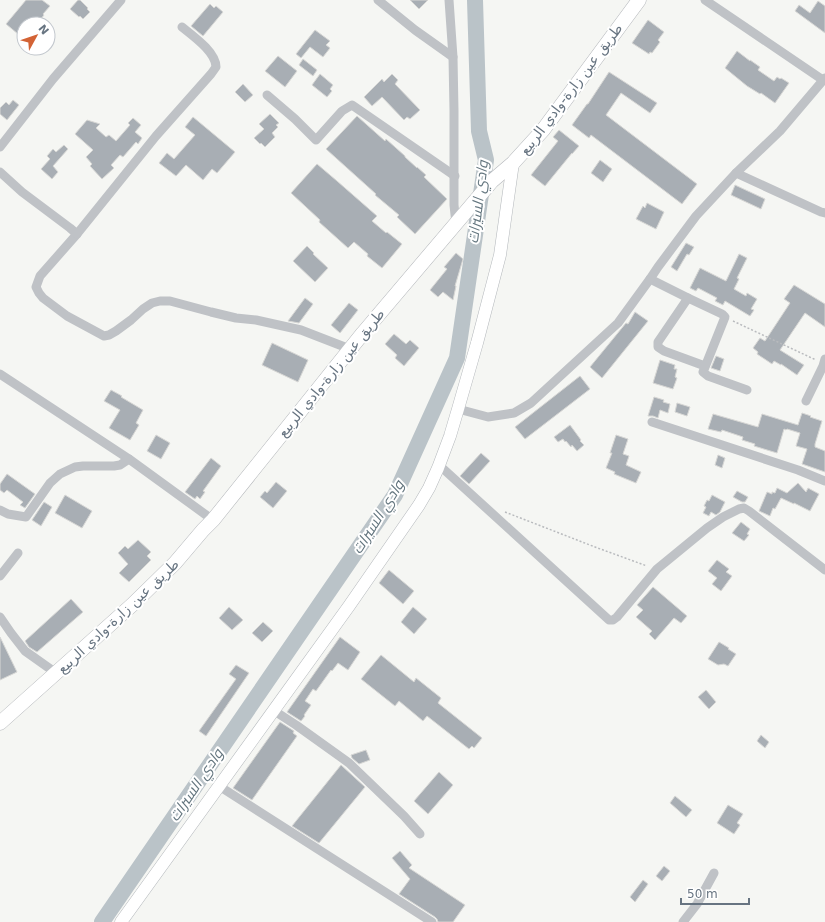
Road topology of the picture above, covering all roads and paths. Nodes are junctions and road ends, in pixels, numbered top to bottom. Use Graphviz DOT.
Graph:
graph roads {
  1 [pos="121,0"];
  2 [pos="378,0"];
  3 [pos="449,0"];
  4 [pos="639,0"];
  5 [pos="705,0"];
  6 [pos="182,27"];
  7 [pos="453,57"];
  8 [pos="824,79"];
  9 [pos="267,95"];
  10 [pos="0,147"];
  11 [pos="513,163"];
  12 [pos="0,172"];
  13 [pos="736,173"];
  14 [pos="455,176"];
  15 [pos="825,213"];
  16 [pos="456,224"];
  17 [pos="77,234"];
  18 [pos="650,279"];
  19 [pos="688,298"];
  20 [pos="725,317"];
  21 [pos="350,349"];
  22 [pos="824,361"];
  23 [pos="704,366"];
  24 [pos="0,374"];
  25 [pos="748,390"];
  26 [pos="806,401"];
  27 [pos="458,409"];
  28 [pos="652,422"];
  29 [pos="129,459"];
  30 [pos="439,465"];
  31 [pos="825,481"];
  32 [pos="0,510"];
  33 [pos="503,511"];
  34 [pos="213,520"];
  35 [pos="18,553"];
  36 [pos="657,570"];
  37 [pos="825,570"];
  38 [pos="0,576"];
  39 [pos="0,617"];
  40 [pos="56,673"];
  41 [pos="273,710"];
  42 [pos="0,724"];
  43 [pos="219,786"];
  44 [pos="420,834"];
  45 [pos="714,873"];
  46 [pos="121,922"];
  47 [pos="432,922"];
  48 [pos="683,922"];
  1 -- 10 [label="street"];
  2 -- 7 [label="street"];
  3 -- 7 [label="street"];
  4 -- 11 [label="main road, طريق عين زارة-وادي الربيع"];
  5 -- 8 [label="street"];
  6 -- 17 [label="street"];
  7 -- 14 [label="street"];
  8 -- 13 [label="street"];
  9 -- 14 [label="street"];
  11 -- 16 [label="main road, طريق عين زارة-وادي الربيع"];
  11 -- 27 [label="main road"];
  12 -- 17 [label="street"];
  13 -- 15 [label="street"];
  13 -- 18 [label="street"];
  14 -- 16 [label="street"];
  16 -- 21 [label="main road, طريق عين زارة-وادي الربيع"];
  17 -- 21 [label="street"];
  18 -- 19 [label="street"];
  18 -- 27 [label="street"];
  19 -- 20 [label="street"];
  19 -- 23 [label="street"];
  20 -- 22 [label="path"];
  20 -- 23 [label="street"];
  21 -- 34 [label="main road, طريق عين زارة-وادي الربيع"];
  22 -- 26 [label="street"];
  23 -- 25 [label="street"];
  24 -- 29 [label="street"];
  27 -- 30 [label="main road"];
  28 -- 31 [label="street"];
  29 -- 32 [label="street"];
  29 -- 34 [label="street"];
  30 -- 36 [label="street"];
  30 -- 41 [label="main road"];
  33 -- 36 [label="path"];
  34 -- 40 [label="main road, طريق عين زارة-وادي الربيع"];
  35 -- 38 [label="street"];
  36 -- 37 [label="street"];
  39 -- 40 [label="street"];
  40 -- 42 [label="main road, طريق عين زارة-وادي الربيع"];
  41 -- 43 [label="main road"];
  41 -- 44 [label="street"];
  43 -- 46 [label="main road"];
  43 -- 47 [label="street"];
  45 -- 48 [label="street"];
}
